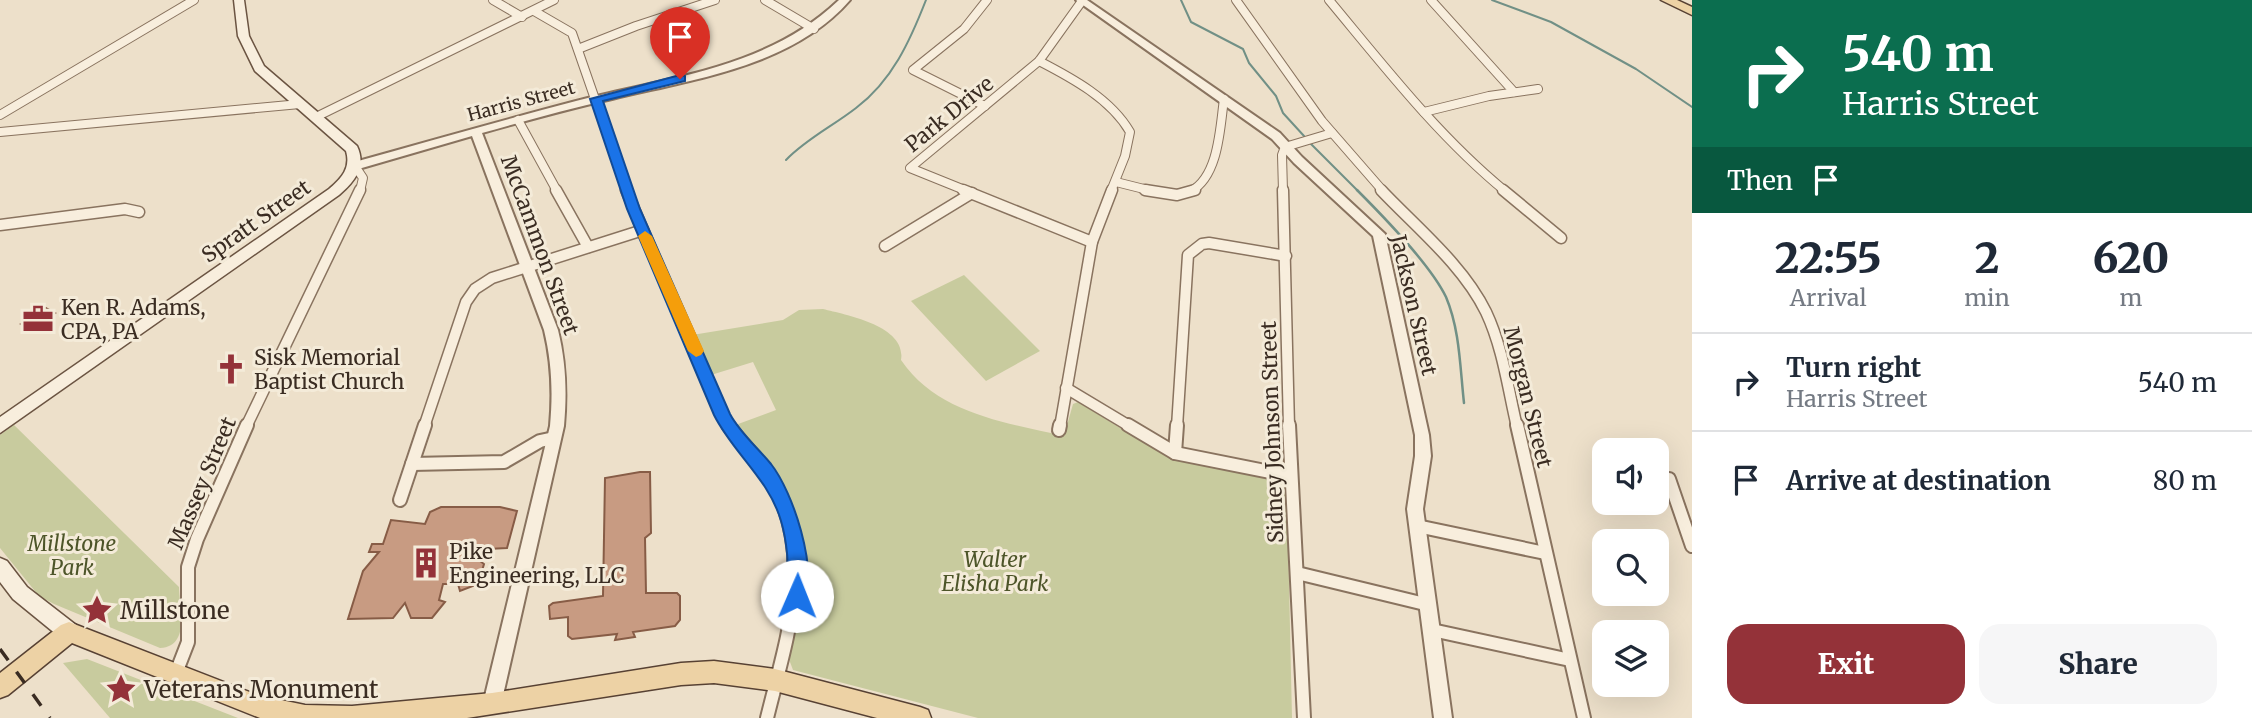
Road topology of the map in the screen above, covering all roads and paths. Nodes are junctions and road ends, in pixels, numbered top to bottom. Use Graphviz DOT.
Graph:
graph roads {
  1 [pos="194,0"];
  2 [pos="239,0"];
  3 [pos="493,0"];
  4 [pos="554,0"];
  5 [pos="715,0"];
  6 [pos="765,0"];
  7 [pos="845,0"];
  8 [pos="987,0"];
  9 [pos="1236,0"];
  10 [pos="1329,0"];
  11 [pos="1431,0"];
  12 [pos="1667,0"];
  13 [pos="1082,1"];
  14 [pos="534,10"];
  15 [pos="1692,11"];
  16 [pos="522,17"];
  17 [pos="814,29"];
  18 [pos="578,48"];
  19 [pos="1039,61"];
  20 [pos="1538,89"];
  21 [pos="1514,92"];
  22 [pos="596,99"];
  23 [pos="1224,99"];
  24 [pos="300,104"];
  25 [pos="985,106"];
  26 [pos="1424,113"];
  27 [pos="0,115"];
  28 [pos="316,117"];
  29 [pos="518,120"];
  30 [pos="0,131"];
  31 [pos="476,131"];
  32 [pos="1332,133"];
  33 [pos="1286,147"];
  34 [pos="355,166"];
  35 [pos="1116,182"];
  36 [pos="972,193"];
  37 [pos="139,212"];
  38 [pos="0,225"];
  39 [pos="643,230"];
  40 [pos="1561,238"];
  41 [pos="1092,242"];
  42 [pos="885,246"];
  43 [pos="589,247"];
  44 [pos="1286,256"];
  45 [pos="527,265"];
  46 [pos="1066,388"];
  47 [pos="0,426"];
  48 [pos="1059,430"];
  49 [pos="554,438"];
  50 [pos="1175,453"];
  51 [pos="412,464"];
  52 [pos="1290,476"];
  53 [pos="1670,479"];
  54 [pos="400,500"];
  55 [pos="1416,526"];
  56 [pos="1692,546"];
  57 [pos="1545,552"];
  58 [pos="0,567"];
  59 [pos="1297,573"];
  60 [pos="1429,606"];
  61 [pos="1432,630"];
  62 [pos="69,632"];
  63 [pos="1570,660"];
  64 [pos="176,673"];
  65 [pos="775,680"];
  66 [pos="0,687"];
  67 [pos="492,711"];
  68 [pos="767,718"];
  69 [pos="920,718"];
  70 [pos="1304,718"];
  71 [pos="1443,718"];
  72 [pos="1584,718"];
  1 -- 27 [label="street"];
  2 -- 24 [label="main road"];
  3 -- 16 [label="street"];
  4 -- 14 [label="street"];
  5 -- 18 [label="street"];
  6 -- 17 [label="street"];
  7 -- 17 [label="street, Harris Street"];
  8 -- 25 [label="street"];
  9 -- 32 [label="street, Morgan Street"];
  10 -- 26 [label="street"];
  11 -- 21 [label="street"];
  12 -- 15 [label="main road"];
  13 -- 19 [label="street, Park Drive"];
  13 -- 23 [label="street, Jackson Street"];
  14 -- 16 [label="street"];
  14 -- 18 [label="street"];
  16 -- 28 [label="street"];
  17 -- 22 [label="street, Harris Street"];
  18 -- 22 [label="street"];
  19 -- 25 [label="street, Park Drive"];
  19 -- 35 [label="street"];
  20 -- 21 [label="street"];
  21 -- 26 [label="street"];
  22 -- 29 [label="street, Harris Street"];
  22 -- 39 [label="street"];
  23 -- 33 [label="street, Jackson Street"];
  23 -- 35 [label="street"];
  24 -- 28 [label="main road"];
  24 -- 30 [label="street"];
  25 -- 36 [label="street, Park Drive"];
  26 -- 40 [label="street"];
  28 -- 34 [label="main road"];
  29 -- 31 [label="street, Harris Street"];
  29 -- 43 [label="street"];
  31 -- 34 [label="street, Harris Street"];
  31 -- 45 [label="street, McCammon Street"];
  32 -- 33 [label="street"];
  32 -- 57 [label="street, Morgan Street"];
  33 -- 44 [label="street, Sidney Johnson Street"];
  33 -- 55 [label="street, Jackson Street"];
  34 -- 47 [label="main road, Spratt Street"];
  34 -- 64 [label="street, Massey Street"];
  35 -- 41 [label="street"];
  36 -- 41 [label="street, Park Drive"];
  36 -- 42 [label="street"];
  37 -- 38 [label="street"];
  39 -- 43 [label="street"];
  39 -- 65 [label="street"];
  41 -- 46 [label="street"];
  43 -- 45 [label="street"];
  44 -- 50 [label="street"];
  44 -- 52 [label="street, Sidney Johnson Street"];
  45 -- 49 [label="street, McCammon Street"];
  45 -- 51 [label="street"];
  46 -- 48 [label="street"];
  46 -- 50 [label="street"];
  49 -- 51 [label="street"];
  49 -- 67 [label="street, McCammon Street"];
  50 -- 52 [label="street"];
  51 -- 54 [label="street"];
  52 -- 59 [label="street, Sidney Johnson Street"];
  53 -- 56 [label="street"];
  55 -- 57 [label="street"];
  55 -- 60 [label="street, Jackson Street"];
  57 -- 63 [label="street, Morgan Street"];
  58 -- 62 [label="main road"];
  59 -- 60 [label="street"];
  59 -- 70 [label="street, Sidney Johnson Street"];
  60 -- 61 [label="street, Jackson Street"];
  61 -- 63 [label="street"];
  61 -- 71 [label="street, Jackson Street"];
  62 -- 64 [label="main road"];
  62 -- 66 [label="main road"];
  63 -- 72 [label="street, Morgan Street"];
  64 -- 67 [label="main road"];
  65 -- 67 [label="main road"];
  65 -- 68 [label="street"];
  65 -- 69 [label="main road"];
}
